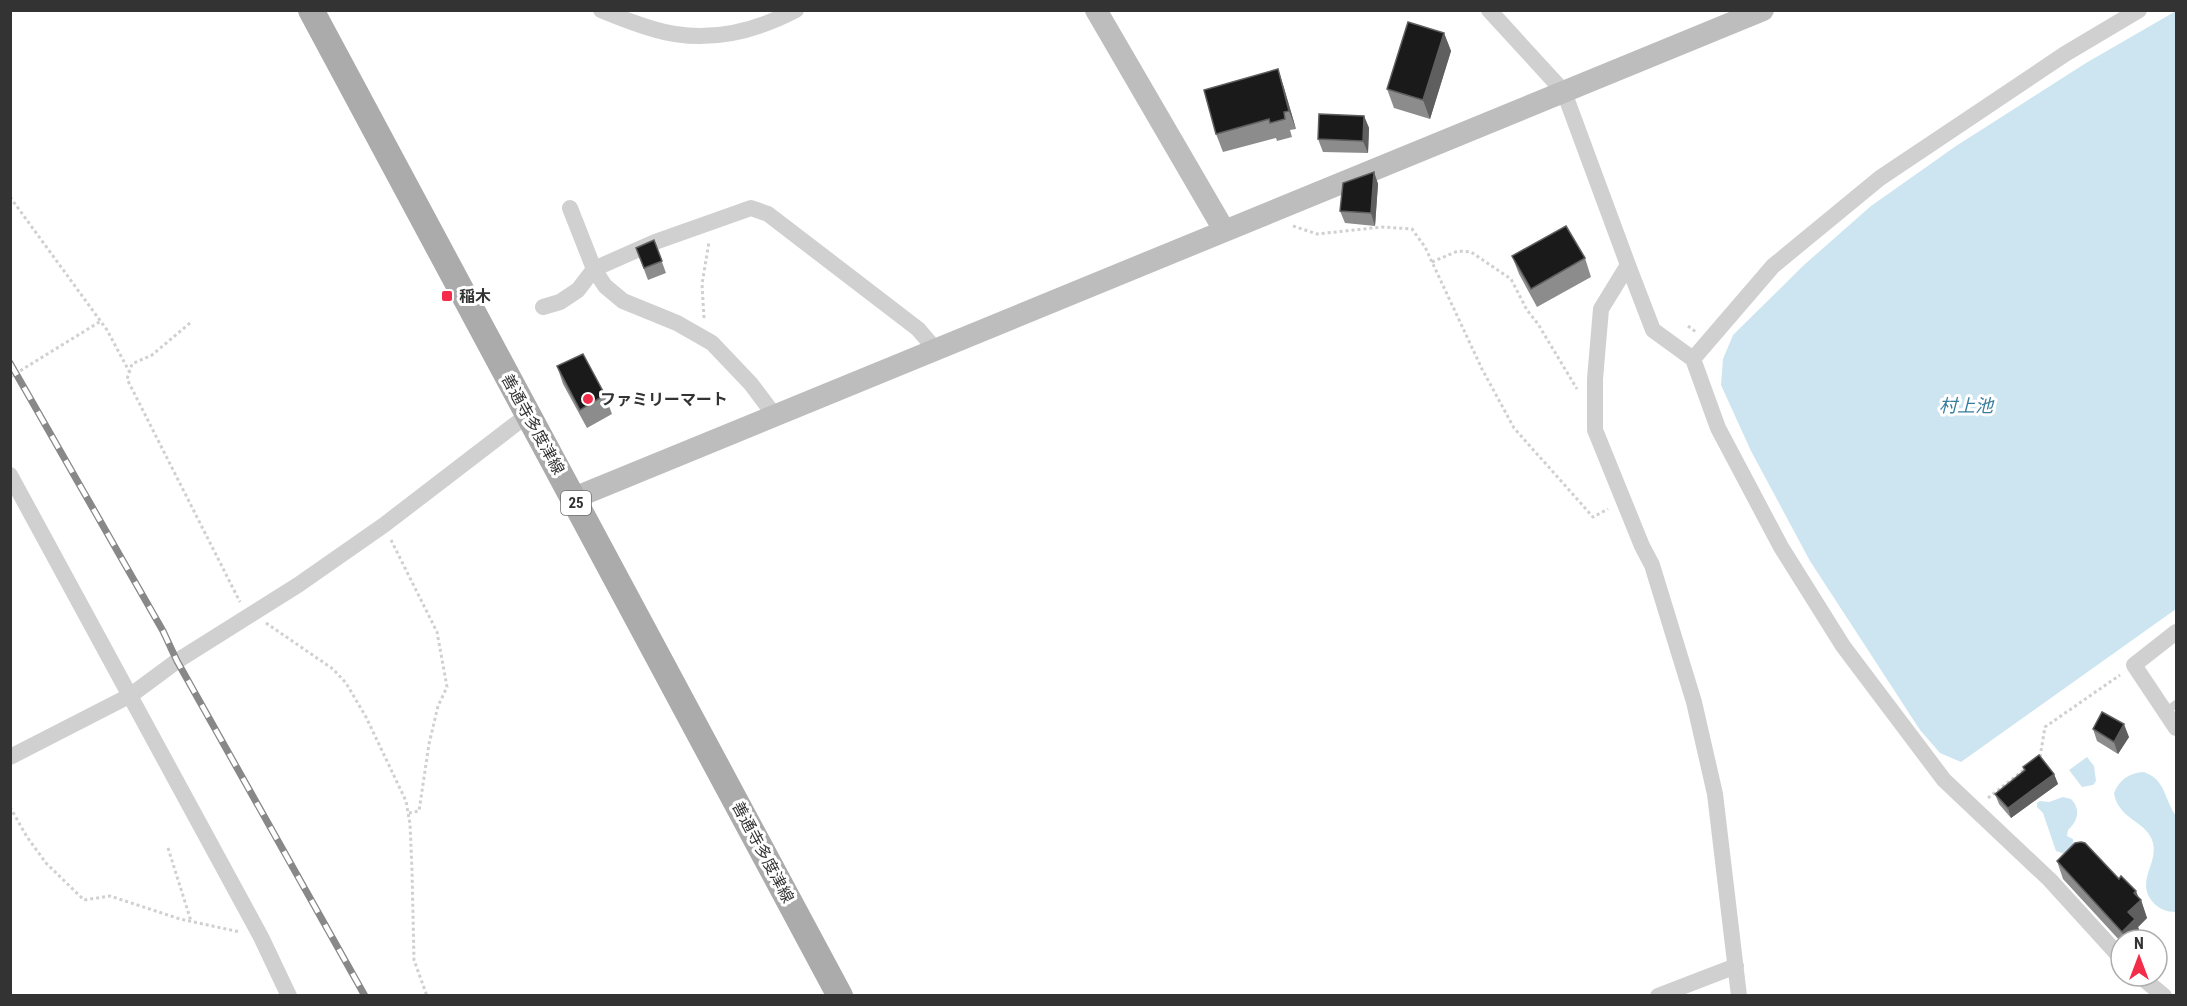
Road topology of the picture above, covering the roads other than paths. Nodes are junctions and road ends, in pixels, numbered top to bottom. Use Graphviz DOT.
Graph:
graph roads {
  1 [pos="311,10"];
  2 [pos="601,10"];
  3 [pos="796,10"];
  4 [pos="1096,10"];
  5 [pos="1489,10"];
  6 [pos="1763,10"];
  7 [pos="2139,10"];
  8 [pos="1564,92"];
  9 [pos="570,208"];
  10 [pos="1224,230"];
  11 [pos="1628,265"];
  12 [pos="594,269"];
  13 [pos="543,307"];
  14 [pos="936,350"];
  15 [pos="1693,359"];
  16 [pos="775,416"];
  17 [pos="529,418"];
  18 [pos="10,475"];
  19 [pos="574,498"];
  20 [pos="2176,632"];
  21 [pos="131,695"];
  22 [pos="2171,708"];
  23 [pos="2176,728"];
  24 [pos="10,756"];
  25 [pos="2109,945"];
  26 [pos="1736,966"];
  27 [pos="1742,994"];
  28 [pos="289,996"];
  29 [pos="840,996"];
  30 [pos="1658,996"];
  1 -- 17 [label="main road, 善通寺多度津線 / 25"];
  2 -- 3 [label="street"];
  4 -- 10 [label="street"];
  5 -- 8 [label="street"];
  6 -- 8 [label="street"];
  7 -- 15 [label="street"];
  8 -- 10 [label="street"];
  8 -- 11 [label="street"];
  9 -- 12 [label="street"];
  10 -- 14 [label="street"];
  11 -- 15 [label="street"];
  11 -- 26 [label="street"];
  12 -- 13 [label="street"];
  12 -- 14 [label="street"];
  12 -- 16 [label="street"];
  14 -- 16 [label="street"];
  15 -- 25 [label="street"];
  16 -- 19 [label="street"];
  17 -- 19 [label="main road, 善通寺多度津線 / 25"];
  17 -- 21 [label="street"];
  18 -- 21 [label="street"];
  19 -- 29 [label="main road, 善通寺多度津線 / 25"];
  20 -- 22 [label="street"];
  21 -- 24 [label="street"];
  21 -- 28 [label="street"];
  22 -- 23 [label="street"];
  26 -- 27 [label="street"];
  26 -- 30 [label="street"];
}
